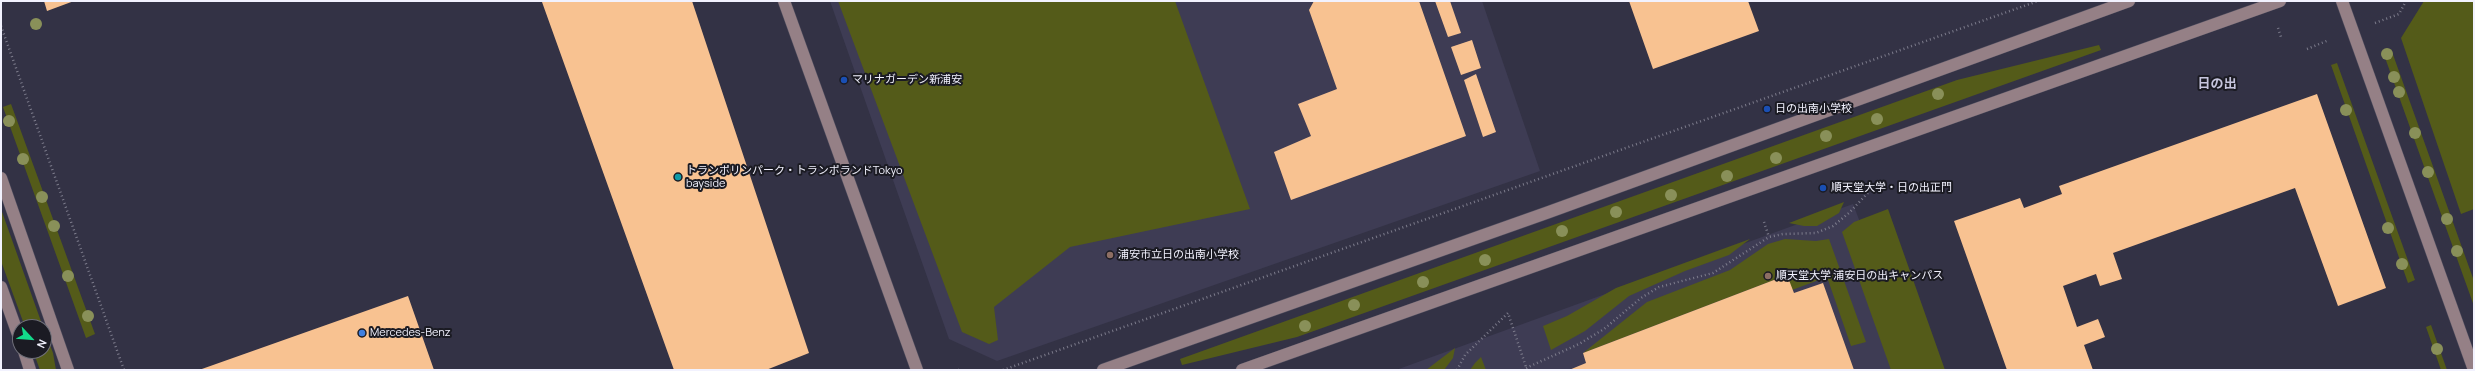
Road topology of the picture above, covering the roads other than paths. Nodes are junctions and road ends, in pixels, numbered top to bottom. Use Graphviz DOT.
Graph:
graph roads {
  1 [pos="784,1"];
  2 [pos="2129,1"];
  3 [pos="2280,1"];
  4 [pos="2342,1"];
  5 [pos="1,178"];
  6 [pos="1,287"];
  7 [pos="12,319"];
  8 [pos="27,359"];
  9 [pos="30,370"];
  10 [pos="68,370"];
  11 [pos="917,370"];
  12 [pos="1102,370"];
  13 [pos="1242,370"];
  14 [pos="2474,370"];
  1 -- 11 [label="street"];
  2 -- 12 [label="street"];
  3 -- 13 [label="street"];
  4 -- 14 [label="street"];
  5 -- 10 [label="street"];
  6 -- 7 [label="street"];
  8 -- 9 [label="street"];
}
